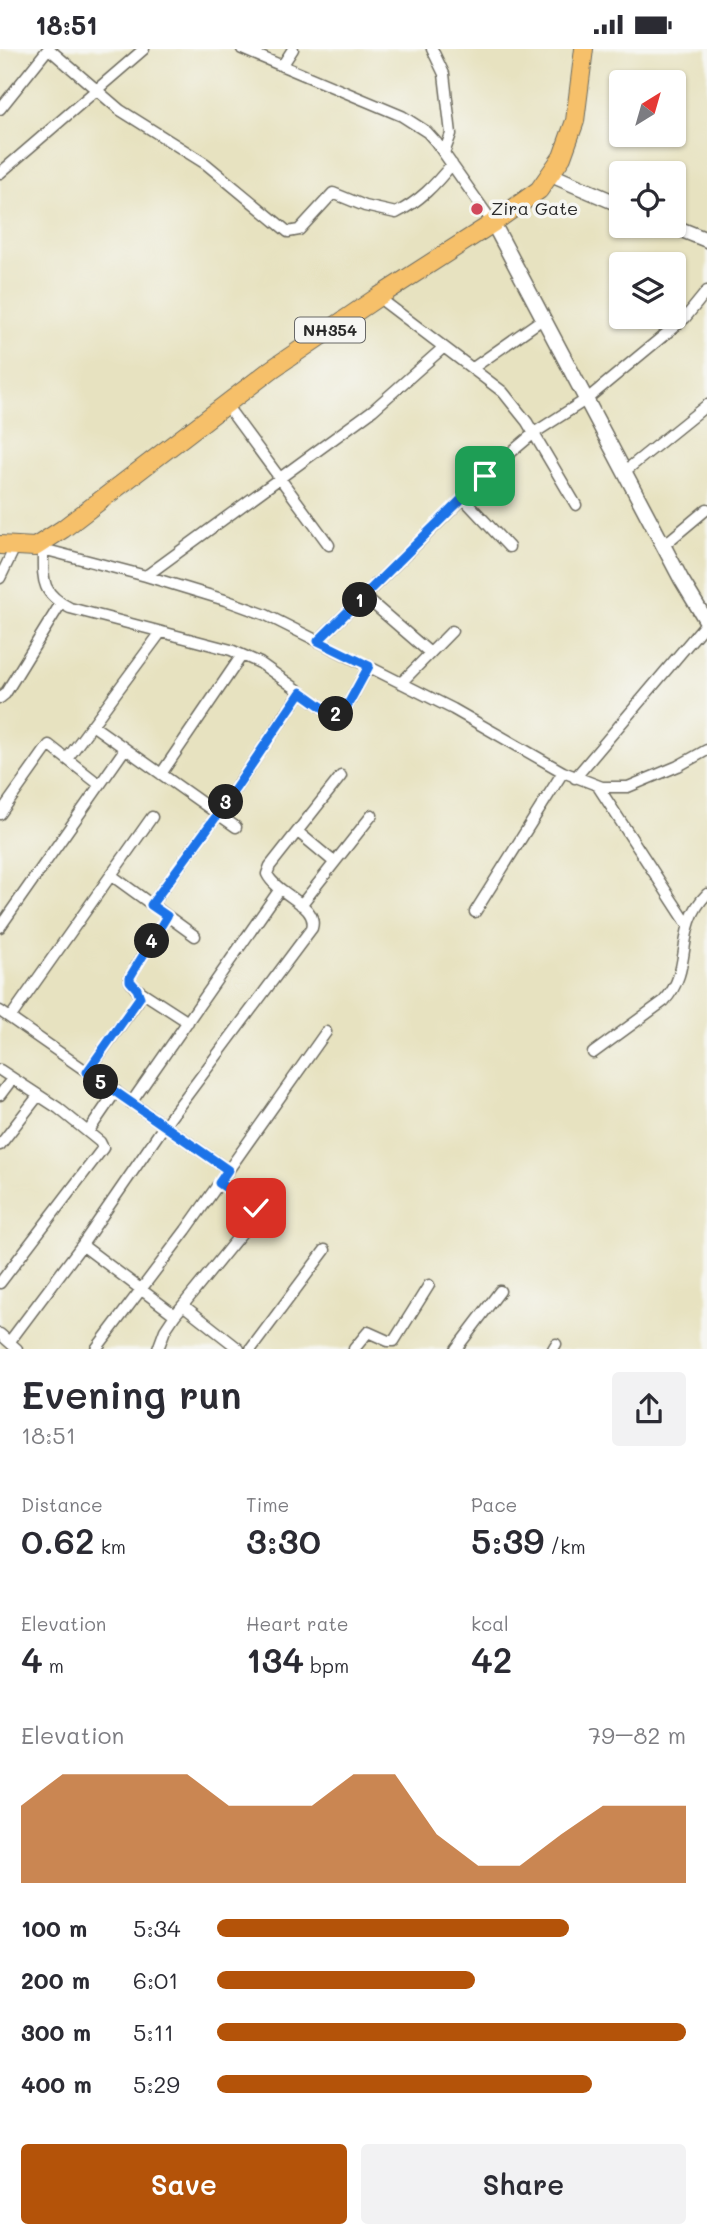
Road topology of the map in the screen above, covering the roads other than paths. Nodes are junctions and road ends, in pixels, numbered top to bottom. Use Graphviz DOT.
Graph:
graph roads {
  1 [pos="48,49"];
  2 [pos="144,49"];
  3 [pos="242,49"];
  4 [pos="293,49"];
  5 [pos="432,49"];
  6 [pos="584,49"];
  7 [pos="282,65"];
  8 [pos="97,90"];
  9 [pos="0,109"];
  10 [pos="444,153"];
  11 [pos="452,164"];
  12 [pos="0,173"];
  13 [pos="551,175"];
  14 [pos="609,200"];
  15 [pos="493,223"];
  16 [pos="686,232"];
  17 [pos="707,240"];
  18 [pos="707,292"];
  19 [pos="378,297"];
  20 [pos="544,318"];
  21 [pos="444,347"];
  22 [pos="473,368"];
  23 [pos="587,399"];
  24 [pos="226,405"];
  25 [pos="707,405"];
  26 [pos="534,433"];
  27 [pos="625,471"];
  28 [pos="280,478"];
  29 [pos="463,498"];
  30 [pos="576,505"];
  31 [pos="707,509"];
  32 [pos="329,545"];
  33 [pos="664,545"];
  34 [pos="8,546"];
  35 [pos="509,547"];
  36 [pos="39,548"];
  37 [pos="146,576"];
  38 [pos="0,578"];
  39 [pos="364,596"];
  40 [pos="61,603"];
  41 [pos="707,622"];
  42 [pos="452,631"];
  43 [pos="161,632"];
  44 [pos="318,641"];
  45 [pos="430,653"];
  46 [pos="242,655"];
  47 [pos="369,666"];
  48 [pos="401,683"];
  49 [pos="301,692"];
  50 [pos="0,698"];
  51 [pos="92,725"];
  52 [pos="125,749"];
  53 [pos="707,750"];
  54 [pos="67,759"];
  55 [pos="563,772"];
  56 [pos="161,774"];
  57 [pos="341,776"];
  58 [pos="575,778"];
  59 [pos="100,785"];
  60 [pos="597,785"];
  61 [pos="0,814"];
  62 [pos="218,814"];
  63 [pos="372,815"];
  64 [pos="152,817"];
  65 [pos="236,827"];
  66 [pos="298,832"];
  67 [pos="334,862"];
  68 [pos="111,875"];
  69 [pos="280,890"];
  70 [pos="707,894"];
  71 [pos="151,905"];
  72 [pos="301,905"];
  73 [pos="475,912"];
  74 [pos="167,916"];
  75 [pos="688,925"];
  76 [pos="0,927"];
  77 [pos="195,936"];
  78 [pos="137,989"];
  79 [pos="0,1010"];
  80 [pos="10,1018"];
  81 [pos="188,1022"];
  82 [pos="326,1032"];
  83 [pos="593,1053"];
  84 [pos="0,1070"];
  85 [pos="87,1072"];
  86 [pos="12,1079"];
  87 [pos="116,1091"];
  88 [pos="0,1095"];
  89 [pos="38,1096"];
  90 [pos="131,1103"];
  91 [pos="164,1126"];
  92 [pos="89,1132"];
  93 [pos="0,1145"];
  94 [pos="228,1170"];
  95 [pos="219,1183"];
  96 [pos="82,1245"];
  97 [pos="325,1249"];
  98 [pos="0,1283"];
  99 [pos="429,1285"];
  100 [pos="141,1288"];
  101 [pos="500,1291"];
  102 [pos="183,1305"];
  103 [pos="175,1315"];
  104 [pos="0,1334"];
  105 [pos="13,1345"];
  106 [pos="96,1349"];
  107 [pos="158,1349"];
  108 [pos="239,1349"];
  109 [pos="251,1349"];
  110 [pos="354,1349"];
  111 [pos="456,1349"];
  1 -- 8 [label="street"];
  1 -- 9 [label="street"];
  2 -- 8 [label="street"];
  3 -- 7 [label="street"];
  4 -- 7 [label="street"];
  5 -- 10 [label="street"];
  6 -- 13 [label="highway, NH354"];
  7 -- 10 [label="street"];
  8 -- 11 [label="street"];
  8 -- 12 [label="street"];
  10 -- 11 [label="street"];
  11 -- 15 [label="street"];
  13 -- 14 [label="street"];
  13 -- 15 [label="highway, NH354"];
  15 -- 19 [label="highway, NH354"];
  15 -- 20 [label="street"];
  16 -- 17 [label="street"];
  18 -- 23 [label="street"];
  19 -- 21 [label="street"];
  19 -- 24 [label="highway, NH354"];
  20 -- 22 [label="street"];
  20 -- 23 [label="street"];
  21 -- 22 [label="street"];
  21 -- 28 [label="street"];
  22 -- 26 [label="street"];
  23 -- 26 [label="street"];
  23 -- 27 [label="street"];
  24 -- 28 [label="street"];
  24 -- 36 [label="highway, NH354"];
  25 -- 27 [label="street"];
  26 -- 29 [label="street"];
  26 -- 30 [label="street"];
  27 -- 33 [label="street"];
  28 -- 32 [label="street"];
  28 -- 37 [label="street"];
  29 -- 35 [label="street"];
  29 -- 39 [label="street"];
  31 -- 33 [label="street"];
  33 -- 41 [label="street"];
  34 -- 36 [label="highway"];
  34 -- 38 [label="street"];
  36 -- 37 [label="street"];
  36 -- 40 [label="street"];
  37 -- 44 [label="street"];
  39 -- 44 [label="street"];
  39 -- 45 [label="street"];
  40 -- 43 [label="street"];
  40 -- 50 [label="street"];
  41 -- 58 [label="street"];
  42 -- 45 [label="street"];
  43 -- 46 [label="street"];
  43 -- 51 [label="street"];
  44 -- 47 [label="street"];
  45 -- 48 [label="street"];
  46 -- 49 [label="street"];
  46 -- 56 [label="street"];
  47 -- 48 [label="street"];
  47 -- 49 [label="street"];
  48 -- 55 [label="street"];
  49 -- 62 [label="street"];
  51 -- 52 [label="street"];
  51 -- 54 [label="street"];
  52 -- 56 [label="street"];
  52 -- 59 [label="street"];
  53 -- 60 [label="street"];
  54 -- 59 [label="street"];
  54 -- 61 [label="street"];
  55 -- 58 [label="street"];
  55 -- 73 [label="street"];
  56 -- 62 [label="street"];
  57 -- 66 [label="street"];
  58 -- 60 [label="street"];
  59 -- 76 [label="street"];
  60 -- 75 [label="street"];
  62 -- 65 [label="street"];
  62 -- 71 [label="street"];
  63 -- 67 [label="street"];
  64 -- 68 [label="street"];
  66 -- 67 [label="street"];
  66 -- 69 [label="street"];
  67 -- 72 [label="street"];
  68 -- 71 [label="street"];
  68 -- 80 [label="street"];
  69 -- 72 [label="street"];
  69 -- 81 [label="street"];
  70 -- 75 [label="street"];
  71 -- 74 [label="street"];
  72 -- 91 [label="street"];
  74 -- 77 [label="street"];
  74 -- 78 [label="street"];
  75 -- 83 [label="street"];
  78 -- 81 [label="street"];
  78 -- 85 [label="street"];
  79 -- 80 [label="street"];
  80 -- 85 [label="street"];
  81 -- 90 [label="street"];
  82 -- 94 [label="street"];
  84 -- 86 [label="street"];
  85 -- 87 [label="street"];
  86 -- 88 [label="street"];
  86 -- 89 [label="street"];
  87 -- 90 [label="street"];
  87 -- 92 [label="street"];
  89 -- 92 [label="street"];
  89 -- 93 [label="street"];
  90 -- 91 [label="street"];
  91 -- 94 [label="street"];
  91 -- 96 [label="street"];
  92 -- 98 [label="street"];
  94 -- 95 [label="street"];
  95 -- 100 [label="street"];
  95 -- 102 [label="street"];
  96 -- 100 [label="street"];
  96 -- 105 [label="street"];
  97 -- 109 [label="street"];
  99 -- 110 [label="street"];
  100 -- 103 [label="street"];
  100 -- 106 [label="street"];
  101 -- 111 [label="street"];
  102 -- 103 [label="street"];
  102 -- 108 [label="street"];
  103 -- 107 [label="street"];
  104 -- 105 [label="street"];
}
